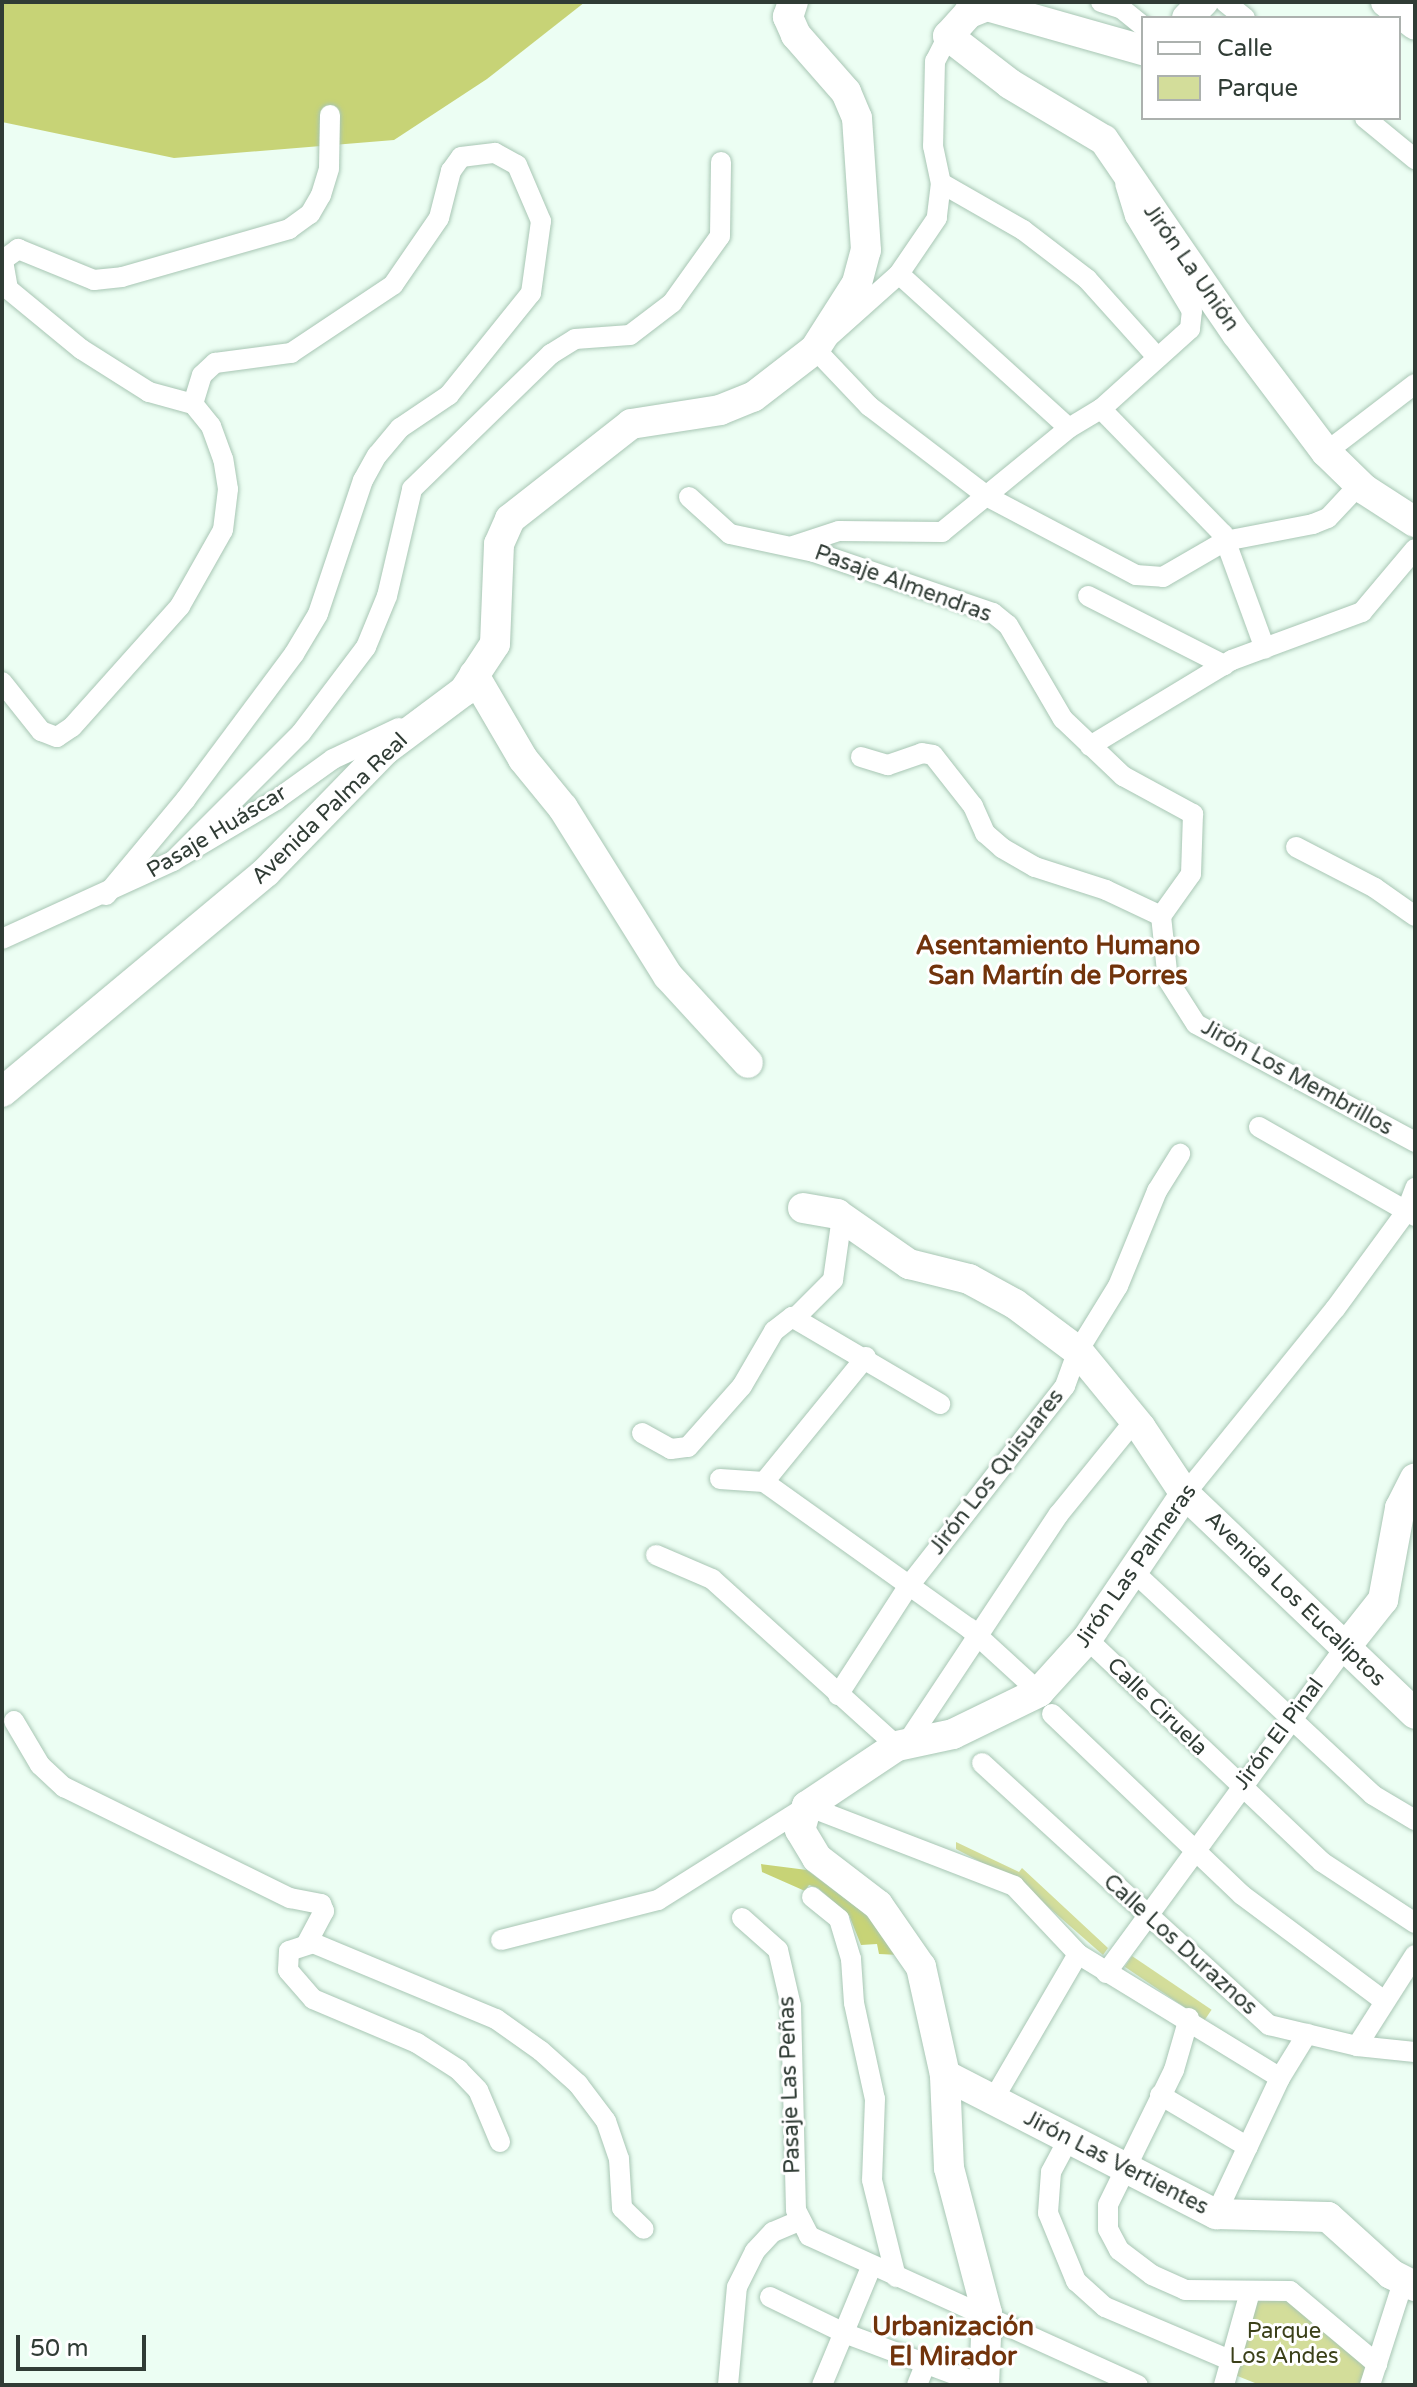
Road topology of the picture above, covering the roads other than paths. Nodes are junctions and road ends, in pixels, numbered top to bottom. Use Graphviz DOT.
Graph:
graph roads {
  1 [pos="793,2"];
  2 [pos="1101,2"];
  3 [pos="1225,2"];
  4 [pos="981,4"];
  5 [pos="1242,16"];
  6 [pos="1141,24"];
  7 [pos="948,36"];
  8 [pos="1141,49"];
  9 [pos="330,115"];
  10 [pos="1367,120"];
  11 [pos="1415,159"];
  12 [pos="721,162"];
  13 [pos="1120,163"];
  14 [pos="941,183"];
  15 [pos="899,274"];
  16 [pos="815,349"];
  17 [pos="1156,356"];
  18 [pos="1415,384"];
  19 [pos="193,404"];
  20 [pos="1101,409"];
  21 [pos="1069,428"];
  22 [pos="1326,452"];
  23 [pos="1359,485"];
  24 [pos="689,497"];
  25 [pos="988,497"];
  26 [pos="1415,522"];
  27 [pos="1225,541"];
  28 [pos="793,546"];
  29 [pos="1412,557"];
  30 [pos="1088,596"];
  31 [pos="1265,649"];
  32 [pos="1224,665"];
  33 [pos="474,675"];
  34 [pos="2,682"];
  35 [pos="429,719"];
  36 [pos="1090,746"];
  37 [pos="861,757"];
  38 [pos="1296,847"];
  39 [pos="173,861"];
  40 [pos="106,895"];
  41 [pos="1161,916"];
  42 [pos="1415,916"];
  43 [pos="2,939"];
  44 [pos="748,1063"];
  45 [pos="2,1092"];
  46 [pos="1259,1127"];
  47 [pos="1415,1142"];
  48 [pos="1180,1154"];
  49 [pos="1415,1188"];
  50 [pos="803,1208"];
  51 [pos="1410,1214"];
  52 [pos="842,1217"];
  53 [pos="795,1318"];
  54 [pos="1078,1351"];
  55 [pos="866,1357"];
  56 [pos="940,1404"];
  57 [pos="1135,1420"];
  58 [pos="642,1433"];
  59 [pos="720,1479"];
  60 [pos="1415,1479"];
  61 [pos="764,1482"];
  62 [pos="1185,1494"];
  63 [pos="656,1555"];
  64 [pos="1135,1573"];
  65 [pos="908,1587"];
  66 [pos="978,1637"];
  67 [pos="1087,1639"];
  68 [pos="1344,1649"];
  69 [pos="838,1695"];
  70 [pos="1046,1703"];
  71 [pos="1415,1714"];
  72 [pos="1291,1716"];
  73 [pos="14,1721"];
  74 [pos="902,1745"];
  75 [pos="982,1763"];
  76 [pos="1239,1787"];
  77 [pos="807,1806"];
  78 [pos="1415,1820"];
  79 [pos="1192,1851"];
  80 [pos="812,1897"];
  81 [pos="1145,1915"];
  82 [pos="742,1918"];
  83 [pos="1415,1923"];
  84 [pos="501,1940"];
  85 [pos="307,1943"];
  86 [pos="1078,1954"];
  87 [pos="1415,1955"];
  88 [pos="1106,1973"];
  89 [pos="1384,2001"];
  90 [pos="1189,2018"];
  91 [pos="1307,2034"];
  92 [pos="1357,2046"];
  93 [pos="1415,2052"];
  94 [pos="945,2075"];
  95 [pos="1280,2078"];
  96 [pos="1160,2095"];
  97 [pos="993,2100"];
  98 [pos="1068,2140"];
  99 [pos="500,2142"];
  100 [pos="1248,2147"];
  101 [pos="1122,2169"];
  102 [pos="1216,2214"];
  103 [pos="801,2220"];
  104 [pos="644,2229"];
  105 [pos="871,2267"];
  106 [pos="896,2277"];
  107 [pos="1409,2284"];
  108 [pos="1250,2292"];
  109 [pos="770,2297"];
  110 [pos="987,2313"];
  111 [pos="844,2333"];
  112 [pos="926,2363"];
  113 [pos="1377,2364"];
  114 [pos="1232,2377"];
  115 [pos="1112,2380"];
  116 [pos="728,2385"];
  117 [pos="822,2385"];
  118 [pos="917,2385"];
  119 [pos="983,2385"];
  120 [pos="1138,2385"];
  121 [pos="1370,2385"];
  1 -- 16 [label="main road, Avenida Palma Real"];
  2 -- 6 [label="street"];
  3 -- 5 [label="street"];
  4 -- 7 [label="main road"];
  4 -- 8 [label="main road"];
  7 -- 13 [label="main road, Jirón La Unión"];
  7 -- 14 [label="street"];
  9 -- 19 [label="street"];
  10 -- 11 [label="street"];
  12 -- 39 [label="street"];
  13 -- 17 [label="street"];
  13 -- 22 [label="main road, Jirón La Unión"];
  14 -- 15 [label="street"];
  14 -- 17 [label="street"];
  15 -- 16 [label="street"];
  15 -- 21 [label="street"];
  16 -- 25 [label="street"];
  16 -- 33 [label="main road, Avenida Palma Real"];
  17 -- 20 [label="street"];
  18 -- 22 [label="street"];
  19 -- 34 [label="street"];
  19 -- 40 [label="street"];
  20 -- 21 [label="street"];
  20 -- 27 [label="street"];
  21 -- 25 [label="street"];
  22 -- 23 [label="main road, Jirón La Unión"];
  23 -- 26 [label="main road, Jirón La Unión"];
  23 -- 27 [label="street"];
  24 -- 28 [label="street, Pasaje Almendras"];
  25 -- 27 [label="street"];
  25 -- 28 [label="street"];
  27 -- 31 [label="street"];
  28 -- 36 [label="street, Pasaje Almendras"];
  29 -- 31 [label="street"];
  30 -- 32 [label="street"];
  31 -- 32 [label="street"];
  32 -- 36 [label="street"];
  33 -- 35 [label="main road, Avenida Palma Real"];
  33 -- 44 [label="main road"];
  35 -- 39 [label="street, Pasaje Huáscar"];
  35 -- 45 [label="main road, Avenida Palma Real"];
  36 -- 41 [label="street, Pasaje Almendras"];
  37 -- 41 [label="street"];
  38 -- 42 [label="street"];
  39 -- 40 [label="street, Pasaje Huáscar"];
  40 -- 43 [label="street, Pasaje Huáscar"];
  41 -- 47 [label="street, Jirón Los Membrillos"];
  46 -- 51 [label="street"];
  48 -- 54 [label="street, Jirón Los Quisuares"];
  49 -- 51 [label="street, Jirón Las Palmeras"];
  50 -- 52 [label="main road, Avenida Los Eucaliptos"];
  51 -- 62 [label="street, Jirón Las Palmeras"];
  52 -- 53 [label="street"];
  52 -- 54 [label="main road, Avenida Los Eucaliptos"];
  53 -- 55 [label="street"];
  53 -- 58 [label="street"];
  54 -- 57 [label="main road, Avenida Los Eucaliptos"];
  54 -- 65 [label="street, Jirón Los Quisuares"];
  55 -- 56 [label="street"];
  55 -- 61 [label="street"];
  57 -- 62 [label="main road, Avenida Los Eucaliptos"];
  57 -- 66 [label="street"];
  59 -- 61 [label="street"];
  60 -- 68 [label="main road, Jirón El Pinal"];
  61 -- 65 [label="street"];
  62 -- 64 [label="main road, Jirón Las Palmeras"];
  62 -- 68 [label="main road, Avenida Los Eucaliptos"];
  63 -- 69 [label="street"];
  64 -- 67 [label="main road, Jirón Las Palmeras"];
  64 -- 72 [label="street"];
  65 -- 66 [label="street"];
  65 -- 69 [label="street, Jirón Los Quisuares"];
  66 -- 70 [label="street"];
  66 -- 74 [label="street"];
  67 -- 70 [label="main road, Jirón Las Palmeras"];
  67 -- 76 [label="street, Calle Ciruela"];
  68 -- 71 [label="main road, Avenida Los Eucaliptos"];
  68 -- 72 [label="street, Jirón El Pinal"];
  69 -- 74 [label="street"];
  70 -- 74 [label="main road, Jirón Las Palmeras"];
  70 -- 79 [label="street"];
  72 -- 76 [label="street, Jirón El Pinal"];
  72 -- 78 [label="street"];
  73 -- 85 [label="street"];
  74 -- 77 [label="main road, Jirón Las Palmeras"];
  75 -- 81 [label="street, Calle Los Duraznos"];
  76 -- 79 [label="street, Jirón El Pinal"];
  76 -- 83 [label="street, Calle Ciruela"];
  77 -- 84 [label="street, Jirón Las Palmeras"];
  77 -- 86 [label="street"];
  77 -- 94 [label="main road"];
  79 -- 81 [label="street, Jirón El Pinal"];
  79 -- 89 [label="street"];
  80 -- 106 [label="street"];
  81 -- 88 [label="street, Jirón El Pinal"];
  81 -- 91 [label="street, Calle Los Duraznos"];
  82 -- 103 [label="street, Pasaje Las Peñas"];
  85 -- 99 [label="street"];
  85 -- 104 [label="street"];
  86 -- 88 [label="street"];
  86 -- 97 [label="street"];
  87 -- 89 [label="street"];
  88 -- 90 [label="street"];
  89 -- 92 [label="street"];
  90 -- 95 [label="street"];
  90 -- 96 [label="street"];
  91 -- 92 [label="street, Calle Los Duraznos"];
  91 -- 95 [label="street"];
  92 -- 93 [label="street, Calle Los Duraznos"];
  94 -- 97 [label="main road, Jirón Las Vertientes"];
  94 -- 110 [label="main road"];
  95 -- 100 [label="street"];
  96 -- 100 [label="street"];
  96 -- 101 [label="street"];
  97 -- 98 [label="main road, Jirón Las Vertientes"];
  98 -- 101 [label="main road, Jirón Las Vertientes"];
  98 -- 114 [label="street"];
  100 -- 102 [label="street"];
  101 -- 102 [label="main road, Jirón Las Vertientes"];
  101 -- 108 [label="street"];
  102 -- 107 [label="main road, Jirón Las Vertientes"];
  103 -- 105 [label="street"];
  103 -- 116 [label="street"];
  105 -- 106 [label="street"];
  105 -- 111 [label="street"];
  106 -- 110 [label="street"];
  107 -- 113 [label="street"];
  108 -- 113 [label="street"];
  108 -- 114 [label="street"];
  109 -- 111 [label="street"];
  110 -- 115 [label="street"];
  110 -- 119 [label="main road"];
  111 -- 112 [label="street"];
  111 -- 117 [label="street"];
  112 -- 118 [label="street"];
  112 -- 119 [label="street"];
  113 -- 121 [label="street"];
  115 -- 120 [label="street"];
}
